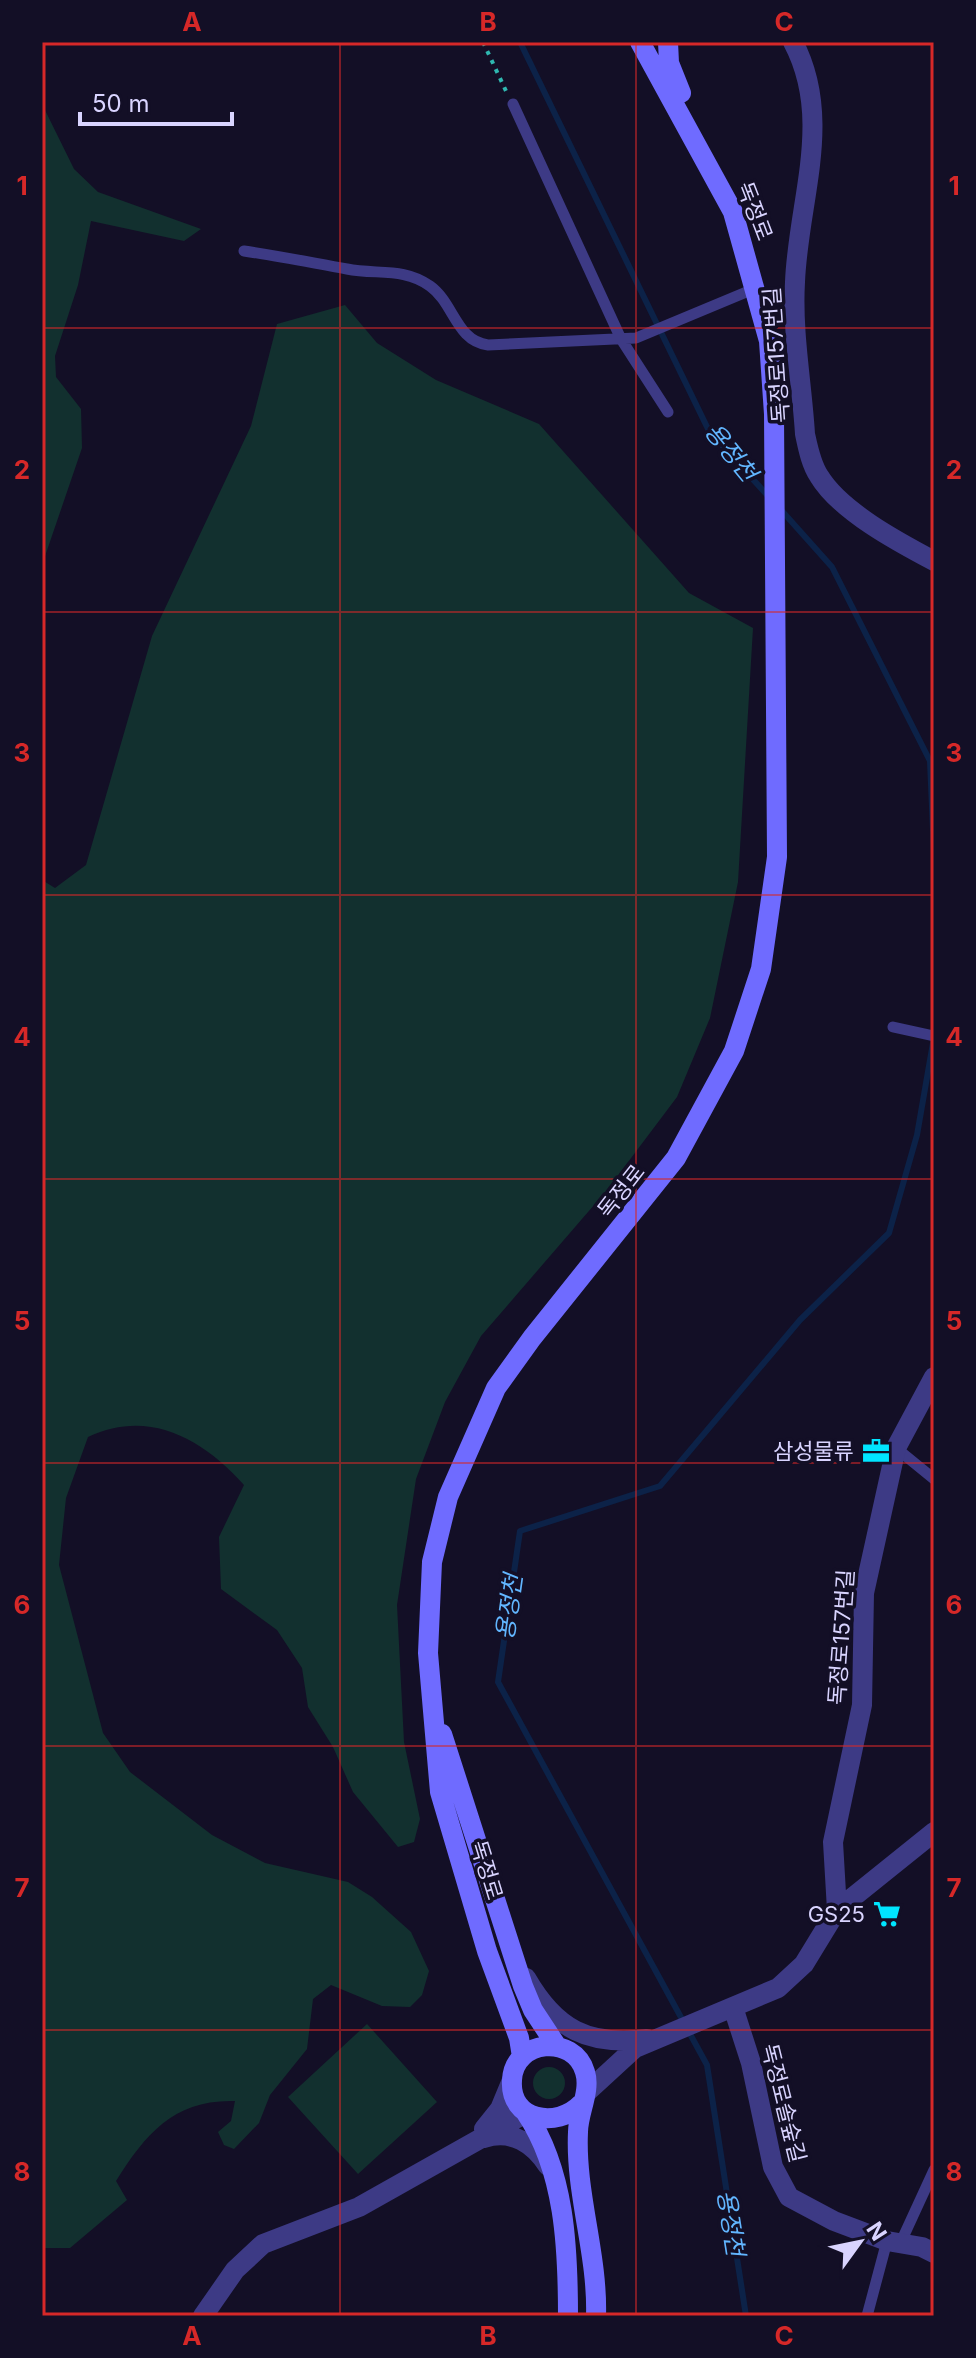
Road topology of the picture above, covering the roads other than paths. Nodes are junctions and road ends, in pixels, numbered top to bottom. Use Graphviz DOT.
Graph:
graph roads {
  1 [pos="640,42"];
  2 [pos="668,42"];
  3 [pos="793,42"];
  4 [pos="513,104"];
  5 [pos="714,174"];
  6 [pos="244,251"];
  7 [pos="757,288"];
  8 [pos="621,339"];
  9 [pos="668,412"];
  10 [pos="934,561"];
  11 [pos="893,1027"];
  12 [pos="934,1036"];
  13 [pos="934,1377"];
  14 [pos="896,1448"];
  15 [pos="934,1479"];
  16 [pos="431,1692"];
  17 [pos="934,1832"];
  18 [pos="837,1910"];
  19 [pos="511,1954"];
  20 [pos="733,2007"];
  21 [pos="655,2038"];
  22 [pos="562,2048"];
  23 [pos="522,2057"];
  24 [pos="512,2080"];
  25 [pos="583,2098"];
  26 [pos="526,2113"];
  27 [pos="469,2142"];
  28 [pos="934,2170"];
  29 [pos="554,2175"];
  30 [pos="894,2242"];
  31 [pos="934,2253"];
  32 [pos="203,2316"];
  33 [pos="568,2316"];
  34 [pos="596,2316"];
  35 [pos="867,2316"];
  1 -- 5 [label="street, 독정로"];
  2 -- 5 [label="street"];
  3 -- 10 [label="street, 독정로157번길"];
  4 -- 8 [label="lane"];
  5 -- 7 [label="street, 독정로"];
  6 -- 8 [label="lane"];
  7 -- 8 [label="lane"];
  7 -- 16 [label="street, 독정로"];
  8 -- 9 [label="lane"];
  11 -- 12 [label="lane"];
  13 -- 14 [label="street, 독정로157번길"];
  14 -- 15 [label="lane"];
  14 -- 18 [label="street, 독정로157번길"];
  16 -- 19 [label="street, 독정로"];
  16 -- 23 [label="street, 독정로"];
  17 -- 18 [label="street"];
  18 -- 20 [label="street"];
  19 -- 21 [label="street"];
  19 -- 22 [label="street, 독정로"];
  20 -- 21 [label="street"];
  20 -- 30 [label="street, 독정로솔숲길"];
  21 -- 22 [label="street"];
  21 -- 25 [label="street"];
  22 -- 23 [label="street"];
  22 -- 25 [label="street"];
  23 -- 24 [label="street"];
  24 -- 26 [label="street"];
  24 -- 27 [label="street"];
  25 -- 26 [label="street"];
  25 -- 34 [label="street"];
  26 -- 27 [label="street"];
  26 -- 29 [label="street"];
  27 -- 29 [label="street"];
  27 -- 32 [label="street"];
  28 -- 30 [label="lane"];
  29 -- 33 [label="street"];
  30 -- 31 [label="street, 독정로솔숲길"];
  30 -- 35 [label="lane"];
}
